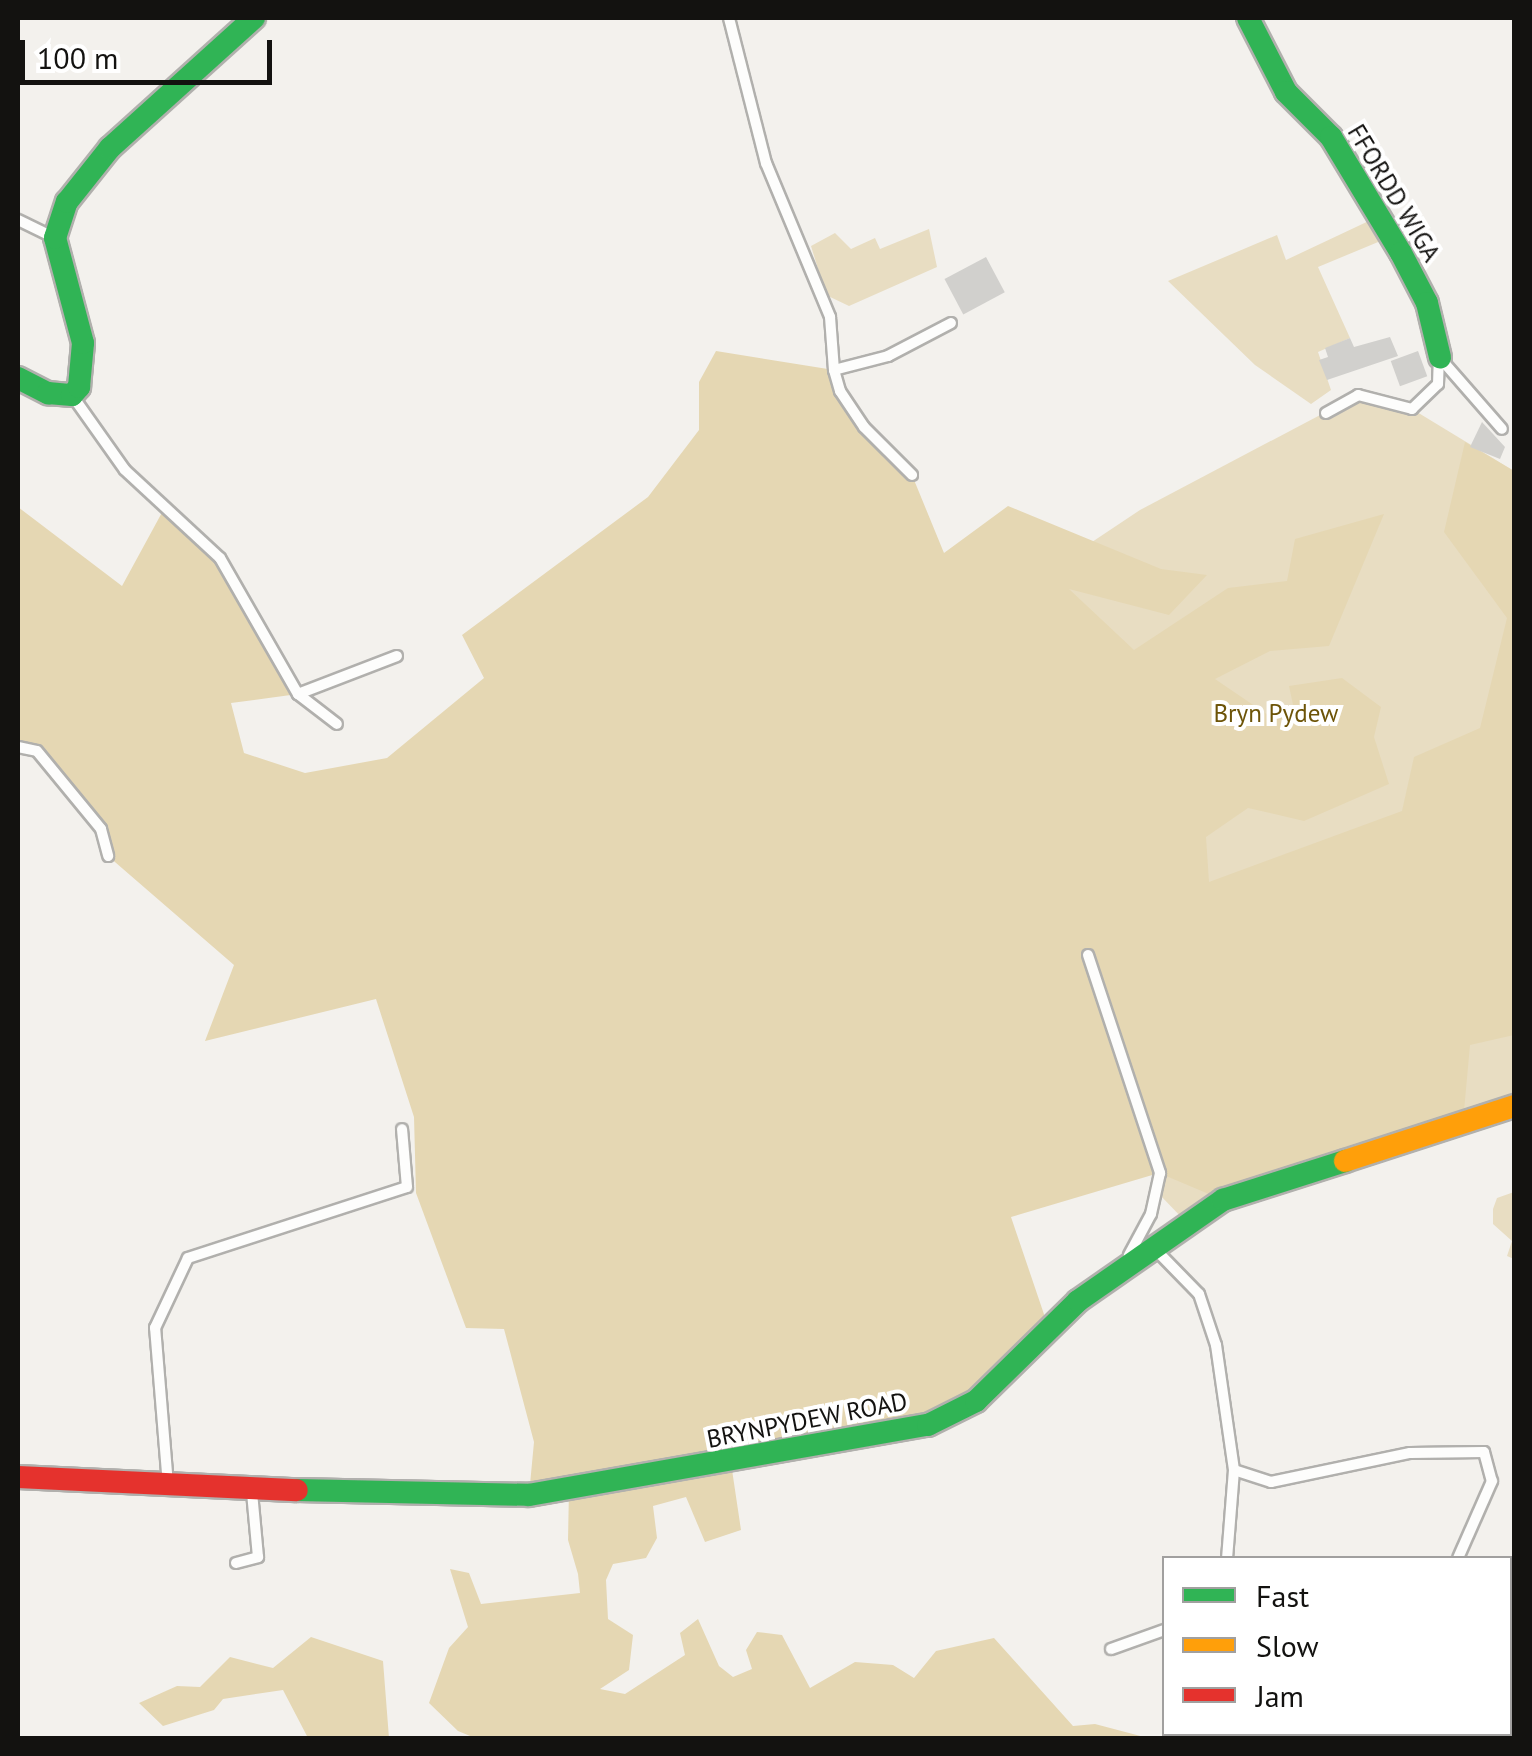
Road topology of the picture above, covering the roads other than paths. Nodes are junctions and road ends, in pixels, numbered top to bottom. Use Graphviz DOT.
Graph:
graph roads {
  1 [pos="254,18"];
  2 [pos="729,18"];
  3 [pos="1248,18"];
  4 [pos="18,220"];
  5 [pos="54,238"];
  6 [pos="951,323"];
  7 [pos="1440,357"];
  8 [pos="834,370"];
  9 [pos="18,378"];
  10 [pos="72,394"];
  11 [pos="1326,413"];
  12 [pos="1502,429"];
  13 [pos="912,475"];
  14 [pos="397,656"];
  15 [pos="298,694"];
  16 [pos="337,724"];
  17 [pos="18,747"];
  18 [pos="108,856"];
  19 [pos="1088,955"];
  20 [pos="1514,1106"];
  21 [pos="402,1128"];
  22 [pos="1155,1249"];
  23 [pos="1119,1273"];
  24 [pos="1234,1470"];
  25 [pos="18,1477"];
  26 [pos="168,1488"];
  27 [pos="252,1491"];
  28 [pos="1227,1556"];
  29 [pos="1459,1556"];
  30 [pos="236,1563"];
  31 [pos="1162,1631"];
  32 [pos="1112,1649"];
  1 -- 5 [label="street"];
  2 -- 8 [label="lane"];
  3 -- 7 [label="street, FFORDD WIGA"];
  4 -- 5 [label="lane"];
  5 -- 10 [label="street"];
  6 -- 8 [label="lane"];
  7 -- 11 [label="lane"];
  7 -- 12 [label="lane"];
  8 -- 13 [label="lane"];
  9 -- 10 [label="street"];
  10 -- 15 [label="lane"];
  14 -- 15 [label="lane"];
  15 -- 16 [label="lane"];
  17 -- 18 [label="lane"];
  19 -- 23 [label="lane"];
  20 -- 22 [label="street, BRYNPYDEW ROAD"];
  21 -- 26 [label="lane"];
  22 -- 23 [label="street, BRYNPYDEW ROAD"];
  22 -- 24 [label="lane"];
  23 -- 27 [label="street, BRYNPYDEW ROAD"];
  24 -- 28 [label="lane"];
  24 -- 29 [label="lane"];
  25 -- 26 [label="street, BRYNPYDEW ROAD"];
  26 -- 27 [label="street, BRYNPYDEW ROAD"];
  27 -- 30 [label="lane"];
  31 -- 32 [label="lane"];
}
